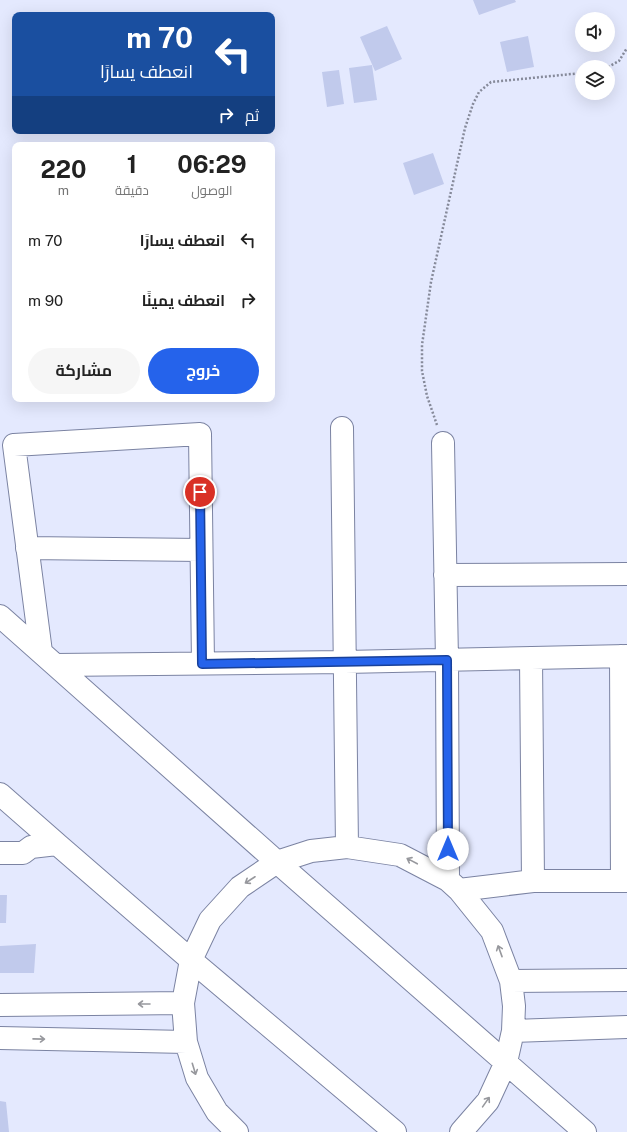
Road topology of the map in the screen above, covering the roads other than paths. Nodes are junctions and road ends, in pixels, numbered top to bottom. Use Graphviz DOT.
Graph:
graph roads {
  1 [pos="342,428"];
  2 [pos="443,443"];
  3 [pos="27,548"];
  4 [pos="201,550"];
  5 [pos="627,574"];
  6 [pos="445,575"];
  7 [pos="0,616"];
  8 [pos="624,656"];
  9 [pos="48,658"];
  10 [pos="531,658"];
  11 [pos="447,660"];
  12 [pos="344,662"];
  13 [pos="202,664"];
  14 [pos="0,794"];
  15 [pos="57,844"];
  16 [pos="347,847"];
  17 [pos="0,853"];
  18 [pos="277,862"];
  19 [pos="532,881"];
  20 [pos="624,881"];
  21 [pos="454,885"];
  22 [pos="191,960"];
  23 [pos="627,980"];
  24 [pos="511,981"];
  25 [pos="183,1003"];
  26 [pos="0,1005"];
  27 [pos="627,1027"];
  28 [pos="513,1031"];
  29 [pos="0,1038"];
  30 [pos="186,1042"];
  31 [pos="506,1062"];
  32 [pos="237,1132"];
  33 [pos="395,1132"];
  34 [pos="461,1132"];
  35 [pos="585,1132"];
  1 -- 12 [label="street"];
  2 -- 6 [label="street"];
  3 -- 4 [label="street"];
  3 -- 4 [label="street"];
  3 -- 9 [label="street"];
  4 -- 13 [label="street"];
  5 -- 6 [label="street"];
  6 -- 11 [label="street"];
  7 -- 9 [label="street"];
  8 -- 10 [label="street"];
  8 -- 20 [label="street"];
  9 -- 13 [label="street"];
  9 -- 18 [label="street"];
  10 -- 11 [label="street"];
  10 -- 19 [label="street"];
  11 -- 12 [label="street"];
  11 -- 21 [label="street"];
  12 -- 13 [label="street"];
  12 -- 16 [label="street"];
  14 -- 15 [label="street"];
  15 -- 17 [label="street"];
  15 -- 22 [label="street"];
  16 -- 18 [label="street"];
  21 -- 16 [label="street, one-way"];
  18 -- 22 [label="street, one-way"];
  18 -- 31 [label="street"];
  19 -- 20 [label="street"];
  19 -- 21 [label="street"];
  24 -- 21 [label="street, one-way"];
  22 -- 25 [label="street"];
  22 -- 33 [label="street"];
  23 -- 24 [label="street"];
  24 -- 28 [label="street"];
  25 -- 26 [label="street, one-way"];
  25 -- 30 [label="street"];
  27 -- 28 [label="street"];
  28 -- 31 [label="street"];
  29 -- 30 [label="street, one-way"];
  30 -- 32 [label="street, one-way"];
  34 -- 31 [label="street, one-way"];
  31 -- 35 [label="street"];
}
